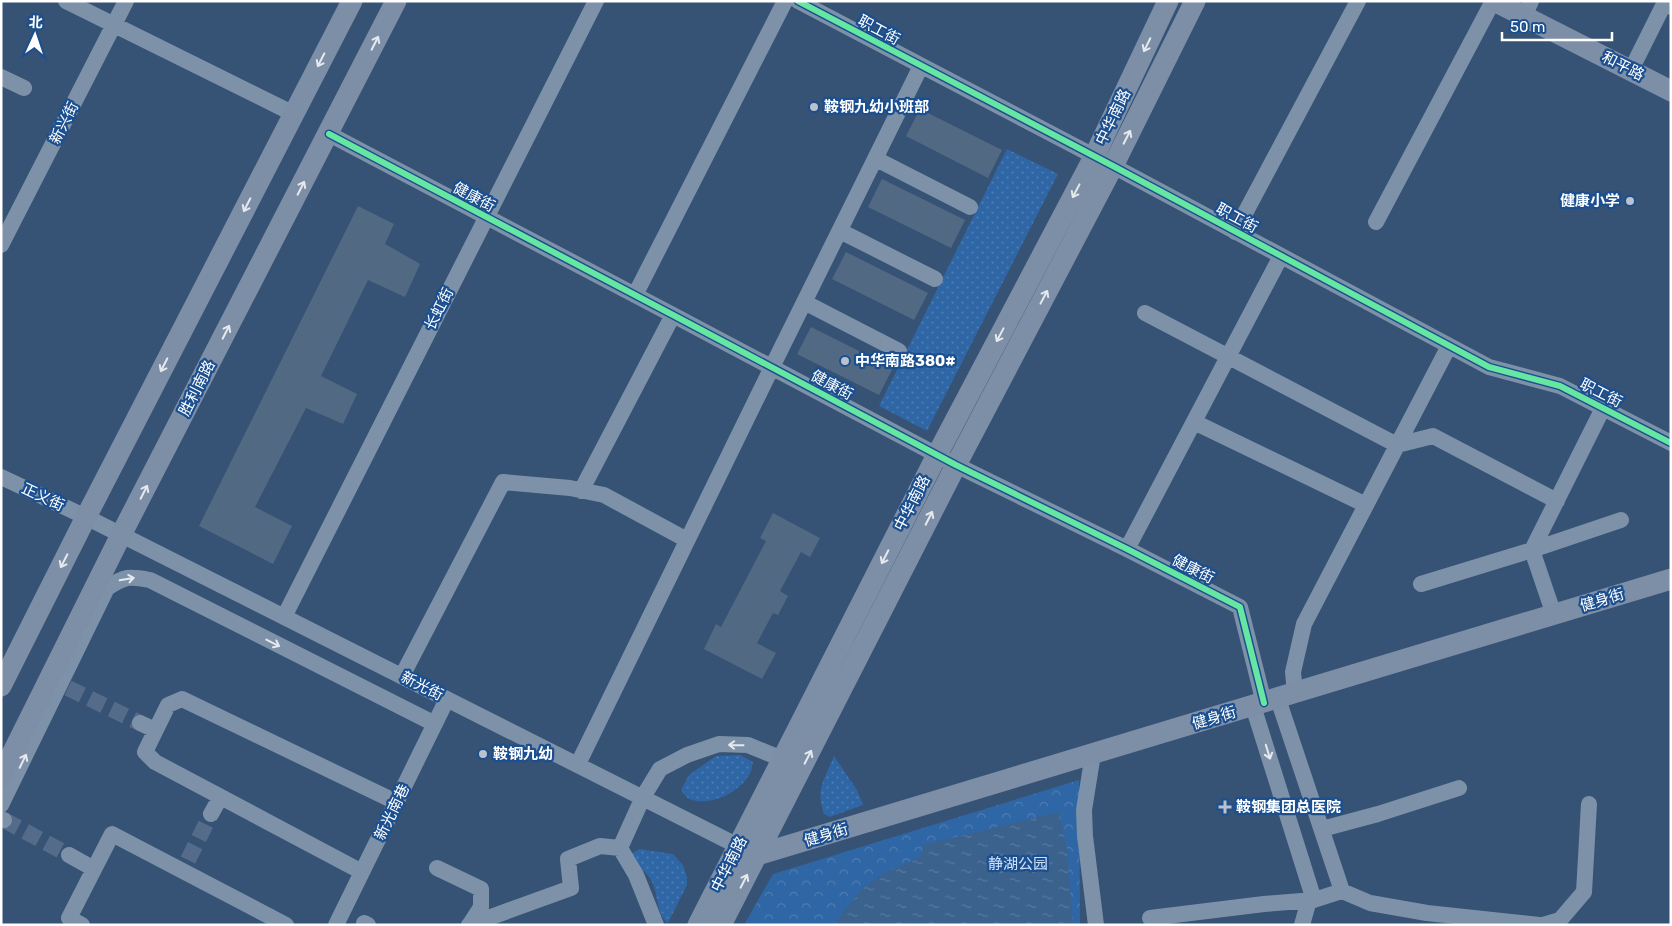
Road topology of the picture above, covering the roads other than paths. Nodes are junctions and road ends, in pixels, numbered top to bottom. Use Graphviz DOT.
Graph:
graph roads {
  1 [pos="66,1"];
  2 [pos="126,1"];
  3 [pos="352,1"];
  4 [pos="396,1"];
  5 [pos="596,1"];
  6 [pos="785,1"];
  7 [pos="1168,1"];
  8 [pos="1196,1"];
  9 [pos="1358,1"];
  10 [pos="1494,1"];
  11 [pos="808,4"];
  12 [pos="1671,7"];
  13 [pos="1528,9"];
  14 [pos="114,25"];
  15 [pos="921,66"];
  16 [pos="1631,70"];
  17 [pos="1,77"];
  18 [pos="24,88"];
  19 [pos="1671,90"];
  20 [pos="294,114"];
  21 [pos="329,134"];
  22 [pos="1094,157"];
  23 [pos="876,158"];
  24 [pos="1113,166"];
  25 [pos="970,207"];
  26 [pos="486,217"];
  27 [pos="1376,222"];
  28 [pos="840,231"];
  29 [pos="1236,232"];
  30 [pos="1,245"];
  31 [pos="1281,256"];
  32 [pos="935,279"];
  33 [pos="635,295"];
  34 [pos="804,302"];
  35 [pos="1145,313"];
  36 [pos="673,315"];
  37 [pos="1449,346"];
  38 [pos="899,351"];
  39 [pos="1228,357"];
  40 [pos="772,367"];
  41 [pos="1603,408"];
  42 [pos="1194,422"];
  43 [pos="1671,443"];
  44 [pos="1397,445"];
  45 [pos="937,455"];
  46 [pos="956,465"];
  47 [pos="1,477"];
  48 [pos="581,491"];
  49 [pos="1557,501"];
  50 [pos="1366,506"];
  51 [pos="86,518"];
  52 [pos="1621,520"];
  53 [pos="121,535"];
  54 [pos="687,540"];
  55 [pos="1127,549"];
  56 [pos="1532,550"];
  57 [pos="1671,579"];
  58 [pos="1421,584"];
  59 [pos="1554,614"];
  60 [pos="284,617"];
  61 [pos="402,676"];
  62 [pos="59,683"];
  63 [pos="1,686"];
  64 [pos="448,699"];
  65 [pos="1273,700"];
  66 [pos="435,724"];
  67 [pos="1093,754"];
  68 [pos="782,760"];
  69 [pos="578,764"];
  70 [pos="1,776"];
  71 [pos="1459,788"];
  72 [pos="643,797"];
  73 [pos="220,798"];
  74 [pos="396,802"];
  75 [pos="1589,804"];
  76 [pos="211,814"];
  77 [pos="2,815"];
  78 [pos="1322,829"];
  79 [pos="620,848"];
  80 [pos="748,851"];
  81 [pos="69,855"];
  82 [pos="437,868"];
  83 [pos="94,869"];
  84 [pos="362,872"];
  85 [pos="1342,890"];
  86 [pos="1311,900"];
  87 [pos="1150,918"];
  88 [pos="1464,921"];
  89 [pos="1564,922"];
  90 [pos="82,925"];
  91 [pos="286,925"];
  92 [pos="336,925"];
  93 [pos="470,925"];
  94 [pos="656,925"];
  95 [pos="698,925"];
  96 [pos="721,925"];
  97 [pos="1096,925"];
  98 [pos="1302,925"];
  99 [pos="1539,925"];
  100 [pos="1543,925"];
  1 -- 14 [label="street"];
  2 -- 14 [label="street, 新兴街"];
  3 -- 20 [label="main road, one-way"];
  21 -- 4 [label="main road, 胜利南路, one-way"];
  5 -- 26 [label="street, 长虹街"];
  6 -- 33 [label="street"];
  7 -- 22 [label="main road, 中华南路, one-way"];
  24 -- 8 [label="main road, 中华南路, one-way"];
  9 -- 29 [label="street"];
  10 -- 13 [label="main road, 和平路"];
  10 -- 27 [label="street"];
  11 -- 15 [label="street, 职工街"];
  12 -- 16 [label="street"];
  13 -- 16 [label="main road, 和平路"];
  14 -- 20 [label="street"];
  14 -- 30 [label="street, 新兴街"];
  15 -- 22 [label="street, 职工街"];
  15 -- 23 [label="street"];
  16 -- 19 [label="main road, 和平路"];
  17 -- 18 [label="street"];
  20 -- 51 [label="main road, one-way"];
  21 -- 26 [label="street, 健康街"];
  53 -- 21 [label="main road, 胜利南路, one-way"];
  22 -- 24 [label="street, 职工街"];
  22 -- 45 [label="main road, 中华南路, one-way"];
  23 -- 25 [label="street"];
  23 -- 28 [label="street"];
  24 -- 29 [label="street, 职工街"];
  46 -- 24 [label="main road, 中华南路, one-way"];
  26 -- 33 [label="street, 健康街"];
  26 -- 60 [label="street, 长虹街"];
  28 -- 32 [label="street"];
  28 -- 34 [label="street"];
  29 -- 31 [label="street, 职工街"];
  31 -- 37 [label="street, 职工街"];
  31 -- 39 [label="street"];
  33 -- 36 [label="street, 健康街"];
  34 -- 38 [label="street"];
  34 -- 40 [label="street"];
  35 -- 39 [label="street"];
  36 -- 40 [label="street, 健康街"];
  36 -- 48 [label="street"];
  37 -- 41 [label="street, 职工街"];
  37 -- 44 [label="street"];
  39 -- 42 [label="street"];
  39 -- 44 [label="street"];
  40 -- 45 [label="street, 健康街"];
  40 -- 54 [label="street"];
  41 -- 43 [label="street, 职工街"];
  41 -- 49 [label="street"];
  42 -- 50 [label="street"];
  42 -- 55 [label="street"];
  44 -- 49 [label="street"];
  44 -- 50 [label="street"];
  45 -- 46 [label="street, 健康街"];
  45 -- 68 [label="main road, 中华南路, one-way"];
  46 -- 55 [label="street, 健康街"];
  80 -- 46 [label="main road, 中华南路, one-way"];
  47 -- 51 [label="street, 正义街"];
  48 -- 54 [label="street"];
  48 -- 61 [label="street"];
  49 -- 56 [label="street"];
  50 -- 65 [label="street"];
  51 -- 53 [label="street, 新光街"];
  51 -- 63 [label="main road, one-way"];
  52 -- 56 [label="street"];
  53 -- 60 [label="street, 新光街"];
  53 -- 62 [label="main road, 胜利南路"];
  54 -- 69 [label="street"];
  55 -- 65 [label="street, 健康街"];
  56 -- 58 [label="street"];
  56 -- 59 [label="street"];
  57 -- 59 [label="main road, 健身街"];
  59 -- 65 [label="main road, 健身街"];
  60 -- 61 [label="street, 新光街"];
  61 -- 64 [label="street, 新光街"];
  62 -- 66 [label="street, one-way"];
  62 -- 70 [label="main road, 胜利南路"];
  77 -- 62 [label="street, one-way"];
  64 -- 66 [label="street, 新光南巷"];
  64 -- 69 [label="street, 新光街"];
  65 -- 67 [label="main road, 健身街"];
  65 -- 78 [label="street"];
  65 -- 86 [label="street, one-way"];
  66 -- 74 [label="street, 新光南巷"];
  67 -- 80 [label="main road, 健身街"];
  67 -- 97 [label="street"];
  68 -- 72 [label="street, one-way"];
  68 -- 80 [label="main road, 中华南路"];
  69 -- 72 [label="street, 新光街"];
  71 -- 78 [label="street"];
  72 -- 79 [label="street"];
  72 -- 80 [label="street, 新光街"];
  73 -- 74 [label="street"];
  73 -- 76 [label="street"];
  73 -- 84 [label="street"];
  74 -- 84 [label="street, 新光南巷"];
  75 -- 89 [label="street"];
  78 -- 85 [label="street"];
  79 -- 93 [label="street"];
  79 -- 94 [label="street"];
  80 -- 95 [label="main road, 中华南路"];
  96 -- 80 [label="main road, one-way"];
  81 -- 83 [label="street"];
  82 -- 93 [label="street"];
  83 -- 90 [label="street"];
  83 -- 91 [label="street"];
  84 -- 92 [label="street, 新光南巷"];
  85 -- 86 [label="street"];
  85 -- 88 [label="street"];
  86 -- 87 [label="street"];
  86 -- 98 [label="street"];
  88 -- 99 [label="street"];
  89 -- 100 [label="street"];
}
